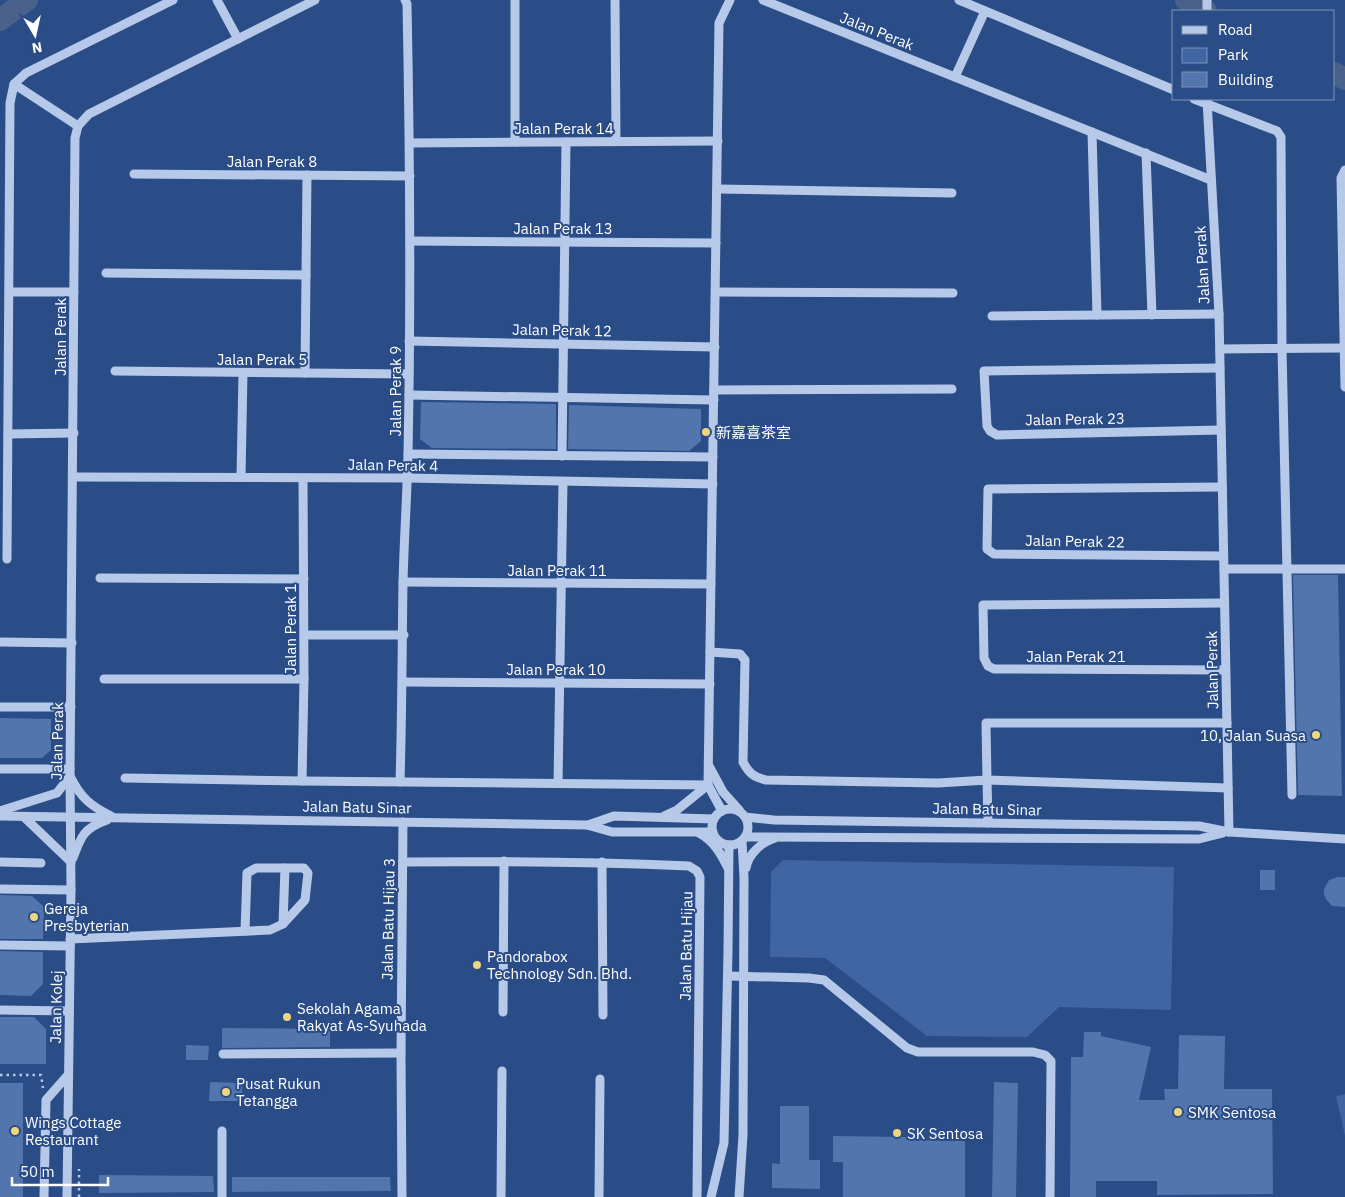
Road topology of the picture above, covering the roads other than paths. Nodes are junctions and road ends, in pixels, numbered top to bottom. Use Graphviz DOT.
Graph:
graph roads {
  1 [pos="172,0"];
  2 [pos="218,0"];
  3 [pos="315,0"];
  4 [pos="405,0"];
  5 [pos="515,0"];
  6 [pos="615,0"];
  7 [pos="730,0"];
  8 [pos="763,0"];
  9 [pos="959,0"];
  10 [pos="985,11"];
  11 [pos="238,39"];
  12 [pos="955,77"];
  13 [pos="14,84"];
  14 [pos="1172,89"];
  15 [pos="1207,101"];
  16 [pos="78,126"];
  17 [pos="1092,132"];
  18 [pos="718,140"];
  19 [pos="616,141"];
  20 [pos="515,142"];
  21 [pos="566,142"];
  22 [pos="410,143"];
  23 [pos="1146,153"];
  24 [pos="1345,170"];
  25 [pos="134,174"];
  26 [pos="307,176"];
  27 [pos="410,176"];
  28 [pos="1211,180"];
  29 [pos="717,189"];
  30 [pos="952,193"];
  31 [pos="1343,235"];
  32 [pos="410,241"];
  33 [pos="565,241"];
  34 [pos="716,243"];
  35 [pos="106,272"];
  36 [pos="306,275"];
  37 [pos="10,292"];
  38 [pos="74,292"];
  39 [pos="716,292"];
  40 [pos="953,293"];
  41 [pos="1344,293"];
  42 [pos="1219,314"];
  43 [pos="1097,315"];
  44 [pos="1152,315"];
  45 [pos="992,316"];
  46 [pos="409,341"];
  47 [pos="563,343"];
  48 [pos="715,347"];
  49 [pos="1343,348"];
  50 [pos="1220,349"];
  51 [pos="1282,349"];
  52 [pos="1344,358"];
  53 [pos="1220,368"];
  54 [pos="115,371"];
  55 [pos="243,373"];
  56 [pos="305,373"];
  57 [pos="409,374"];
  58 [pos="1345,387"];
  59 [pos="952,389"];
  60 [pos="714,390"];
  61 [pos="409,395"];
  62 [pos="562,398"];
  63 [pos="714,400"];
  64 [pos="1221,430"];
  65 [pos="74,433"];
  66 [pos="8,434"];
  67 [pos="408,454"];
  68 [pos="562,456"];
  69 [pos="713,458"];
  70 [pos="73,477"];
  71 [pos="241,477"];
  72 [pos="303,478"];
  73 [pos="408,478"];
  74 [pos="564,482"];
  75 [pos="713,484"];
  76 [pos="1222,487"];
  77 [pos="1223,556"];
  78 [pos="8,559"];
  79 [pos="1224,569"];
  80 [pos="1287,569"];
  81 [pos="1345,569"];
  82 [pos="100,578"];
  83 [pos="304,579"];
  84 [pos="403,582"];
  85 [pos="562,583"];
  86 [pos="711,584"];
  87 [pos="1224,604"];
  88 [pos="304,635"];
  89 [pos="404,635"];
  90 [pos="0,642"];
  91 [pos="72,643"];
  92 [pos="710,652"];
  93 [pos="1225,670"];
  94 [pos="104,679"];
  95 [pos="304,679"];
  96 [pos="403,682"];
  97 [pos="561,683"];
  98 [pos="710,684"];
  99 [pos="0,706"];
  100 [pos="71,707"];
  101 [pos="1227,723"];
  102 [pos="708,766"];
  103 [pos="0,769"];
  104 [pos="70,772"];
  105 [pos="125,778"];
  106 [pos="987,780"];
  107 [pos="302,781"];
  108 [pos="400,782"];
  109 [pos="558,783"];
  110 [pos="708,785"];
  111 [pos="1228,788"];
  112 [pos="1292,795"];
  113 [pos="0,811"];
  114 [pos="722,811"];
  115 [pos="744,815"];
  116 [pos="0,816"];
  117 [pos="24,817"];
  118 [pos="71,817"];
  119 [pos="114,817"];
  120 [pos="660,818"];
  121 [pos="714,819"];
  122 [pos="403,822"];
  123 [pos="988,823"];
  124 [pos="587,825"];
  125 [pos="696,832"];
  126 [pos="713,832"];
  127 [pos="1229,832"];
  128 [pos="780,836"];
  129 [pos="744,839"];
  130 [pos="1345,839"];
  131 [pos="729,845"];
  132 [pos="504,861"];
  133 [pos="0,862"];
  134 [pos="71,862"];
  135 [pos="403,862"];
  136 [pos="602,862"];
  137 [pos="41,863"];
  138 [pos="285,868"];
  139 [pos="729,871"];
  140 [pos="744,878"];
  141 [pos="0,889"];
  142 [pos="71,890"];
  143 [pos="283,924"];
  144 [pos="245,931"];
  145 [pos="70,942"];
  146 [pos="0,945"];
  147 [pos="728,976"];
  148 [pos="744,976"];
  149 [pos="0,1010"];
  150 [pos="69,1011"];
  151 [pos="503,1012"];
  152 [pos="603,1015"];
  153 [pos="400,1053"];
  154 [pos="223,1054"];
  155 [pos="502,1071"];
  156 [pos="68,1075"];
  157 [pos="600,1079"];
  158 [pos="222,1131"];
  159 [pos="44,1197"];
  160 [pos="67,1197"];
  161 [pos="222,1197"];
  162 [pos="402,1197"];
  163 [pos="500,1197"];
  164 [pos="599,1197"];
  165 [pos="697,1197"];
  166 [pos="711,1197"];
  167 [pos="739,1197"];
  168 [pos="1050,1197"];
  1 -- 13 [label="street"];
  2 -- 11 [label="street"];
  3 -- 11 [label="street"];
  4 -- 22 [label="street, Jalan Perak 9"];
  5 -- 20 [label="street"];
  6 -- 19 [label="street"];
  7 -- 18 [label="street"];
  8 -- 12 [label="street, Jalan Perak"];
  9 -- 10 [label="street"];
  10 -- 12 [label="street"];
  10 -- 14 [label="street"];
  11 -- 16 [label="street"];
  12 -- 17 [label="street, Jalan Perak"];
  13 -- 16 [label="street"];
  13 -- 37 [label="street"];
  15 -- 28 [label="street"];
  15 -- 51 [label="street"];
  16 -- 38 [label="street, Jalan Perak"];
  17 -- 23 [label="street, Jalan Perak"];
  17 -- 43 [label="street"];
  18 -- 19 [label="street, Jalan Perak 14"];
  18 -- 29 [label="street"];
  19 -- 21 [label="street, Jalan Perak 14"];
  20 -- 21 [label="street, Jalan Perak 14"];
  20 -- 22 [label="street, Jalan Perak 14"];
  21 -- 33 [label="street"];
  22 -- 27 [label="street, Jalan Perak 9"];
  23 -- 28 [label="street, Jalan Perak"];
  23 -- 44 [label="street"];
  24 -- 31 [label="street"];
  25 -- 26 [label="street, Jalan Perak 8"];
  26 -- 27 [label="street, Jalan Perak 8"];
  26 -- 36 [label="street"];
  27 -- 32 [label="street, Jalan Perak 9"];
  28 -- 42 [label="street, Jalan Perak"];
  29 -- 30 [label="street"];
  29 -- 34 [label="street"];
  31 -- 41 [label="street"];
  32 -- 33 [label="street, Jalan Perak 13"];
  32 -- 46 [label="street, Jalan Perak 9"];
  33 -- 34 [label="street, Jalan Perak 13"];
  33 -- 47 [label="street"];
  34 -- 39 [label="street"];
  35 -- 36 [label="street"];
  36 -- 56 [label="street"];
  37 -- 38 [label="street"];
  37 -- 66 [label="street"];
  38 -- 65 [label="street, Jalan Perak"];
  39 -- 40 [label="street"];
  39 -- 48 [label="street"];
  41 -- 49 [label="street"];
  42 -- 44 [label="street"];
  42 -- 50 [label="street, Jalan Perak"];
  43 -- 44 [label="street"];
  43 -- 45 [label="street"];
  46 -- 47 [label="street, Jalan Perak 12"];
  46 -- 57 [label="street, Jalan Perak 9"];
  47 -- 48 [label="street, Jalan Perak 12"];
  47 -- 62 [label="street"];
  48 -- 60 [label="street"];
  49 -- 51 [label="street"];
  49 -- 52 [label="street"];
  50 -- 51 [label="street"];
  50 -- 53 [label="street, Jalan Perak"];
  51 -- 80 [label="street"];
  52 -- 58 [label="street"];
  53 -- 64 [label="street, Jalan Perak"];
  53 -- 64 [label="street, Jalan Perak 23"];
  54 -- 55 [label="street, Jalan Perak 5"];
  55 -- 56 [label="street, Jalan Perak 5"];
  55 -- 71 [label="street"];
  56 -- 57 [label="street, Jalan Perak 5"];
  57 -- 61 [label="street, Jalan Perak 9"];
  59 -- 60 [label="street"];
  60 -- 63 [label="street"];
  61 -- 62 [label="street"];
  61 -- 67 [label="street, Jalan Perak 9"];
  62 -- 63 [label="street"];
  62 -- 68 [label="street"];
  63 -- 69 [label="street"];
  64 -- 76 [label="street, Jalan Perak"];
  65 -- 66 [label="street"];
  65 -- 70 [label="street, Jalan Perak"];
  66 -- 78 [label="street"];
  67 -- 68 [label="street, Jalan Perak 4"];
  67 -- 73 [label="street, Jalan Perak 9"];
  68 -- 69 [label="street, Jalan Perak 4"];
  69 -- 75 [label="street"];
  70 -- 71 [label="street, Jalan Perak 4"];
  70 -- 91 [label="street, Jalan Perak"];
  71 -- 72 [label="street, Jalan Perak 4"];
  72 -- 73 [label="street, Jalan Perak 4"];
  72 -- 83 [label="street, Jalan Perak 1"];
  73 -- 74 [label="street, Jalan Perak 4"];
  73 -- 84 [label="street, Jalan Perak 9"];
  74 -- 75 [label="street, Jalan Perak 4"];
  74 -- 85 [label="street"];
  75 -- 86 [label="street"];
  76 -- 77 [label="street, Jalan Perak"];
  76 -- 77 [label="street, Jalan Perak 22"];
  77 -- 79 [label="street, Jalan Perak"];
  79 -- 80 [label="street"];
  79 -- 87 [label="street, Jalan Perak"];
  80 -- 81 [label="street"];
  80 -- 112 [label="street"];
  82 -- 83 [label="street"];
  83 -- 88 [label="street, Jalan Perak 1"];
  84 -- 85 [label="street, Jalan Perak 11"];
  84 -- 89 [label="street, Jalan Perak 9"];
  85 -- 86 [label="street, Jalan Perak 11"];
  85 -- 97 [label="street"];
  86 -- 92 [label="street"];
  87 -- 93 [label="street, Jalan Perak"];
  87 -- 93 [label="street, Jalan Perak 21"];
  88 -- 89 [label="street"];
  88 -- 95 [label="street, Jalan Perak 1"];
  89 -- 96 [label="street, Jalan Perak 9"];
  90 -- 91 [label="street"];
  91 -- 100 [label="street, Jalan Perak"];
  92 -- 98 [label="street"];
  92 -- 106 [label="street"];
  93 -- 101 [label="street, Jalan Perak"];
  94 -- 95 [label="street"];
  95 -- 107 [label="street, Jalan Perak 1"];
  96 -- 97 [label="street, Jalan Perak 10"];
  96 -- 108 [label="street, Jalan Perak 9"];
  97 -- 98 [label="street, Jalan Perak 10"];
  97 -- 109 [label="street"];
  98 -- 102 [label="street"];
  99 -- 100 [label="street"];
  100 -- 104 [label="street, Jalan Perak"];
  101 -- 106 [label="street"];
  101 -- 111 [label="street, Jalan Perak"];
  102 -- 110 [label="street"];
  102 -- 115 [label="street"];
  103 -- 104 [label="street"];
  104 -- 113 [label="street"];
  104 -- 118 [label="street, Jalan Perak"];
  104 -- 119 [label="street"];
  105 -- 107 [label="street, Jalan Batu Sinar"];
  106 -- 111 [label="street"];
  106 -- 123 [label="street"];
  107 -- 108 [label="street, Jalan Batu Sinar"];
  108 -- 109 [label="street, Jalan Batu Sinar"];
  109 -- 110 [label="street, Jalan Batu Sinar"];
  110 -- 114 [label="street"];
  110 -- 120 [label="street"];
  111 -- 127 [label="street, Jalan Perak"];
  114 -- 115 [label="street"];
  114 -- 121 [label="street"];
  115 -- 123 [label="street, Jalan Batu Sinar"];
  115 -- 129 [label="street"];
  116 -- 117 [label="street, Jalan Batu Sinar"];
  117 -- 118 [label="street, Jalan Batu Sinar"];
  117 -- 134 [label="street"];
  118 -- 119 [label="street, Jalan Batu Sinar"];
  118 -- 134 [label="street, Jalan Kolej"];
  119 -- 122 [label="street, Jalan Batu Sinar"];
  119 -- 134 [label="street"];
  120 -- 121 [label="street"];
  120 -- 124 [label="street"];
  121 -- 126 [label="street"];
  122 -- 124 [label="street, Jalan Batu Sinar"];
  122 -- 135 [label="street, Jalan Batu Hijau 3"];
  123 -- 127 [label="street, Jalan Batu Sinar"];
  124 -- 125 [label="street, Jalan Batu Sinar"];
  125 -- 126 [label="street, Jalan Batu Sinar"];
  125 -- 139 [label="street"];
  126 -- 131 [label="street"];
  127 -- 128 [label="street, Jalan Batu Sinar"];
  127 -- 130 [label="street, Jalan Batu Sinar"];
  128 -- 129 [label="street, Jalan Batu Sinar"];
  128 -- 140 [label="street"];
  129 -- 131 [label="street"];
  129 -- 140 [label="street"];
  131 -- 139 [label="street"];
  132 -- 135 [label="street, Jalan Batu Hijau"];
  132 -- 136 [label="street, Jalan Batu Hijau"];
  132 -- 151 [label="street"];
  133 -- 137 [label="street"];
  134 -- 142 [label="street, Jalan Kolej"];
  135 -- 153 [label="street, Jalan Batu Hijau 3"];
  136 -- 152 [label="street"];
  136 -- 165 [label="street, Jalan Batu Hijau"];
  138 -- 143 [label="street"];
  138 -- 143 [label="street"];
  138 -- 144 [label="street"];
  139 -- 147 [label="street"];
  140 -- 148 [label="street"];
  141 -- 142 [label="street"];
  142 -- 145 [label="street, Jalan Kolej"];
  143 -- 144 [label="street"];
  144 -- 145 [label="street"];
  145 -- 146 [label="street"];
  145 -- 150 [label="street, Jalan Kolej"];
  147 -- 148 [label="street"];
  147 -- 166 [label="street"];
  148 -- 167 [label="street"];
  148 -- 168 [label="street"];
  149 -- 150 [label="street"];
  150 -- 156 [label="street, Jalan Kolej"];
  153 -- 154 [label="street"];
  153 -- 162 [label="street, Jalan Batu Hijau 3"];
  155 -- 163 [label="street"];
  156 -- 159 [label="street"];
  156 -- 160 [label="street, Jalan Kolej"];
  157 -- 164 [label="street"];
  158 -- 161 [label="street"];
}
